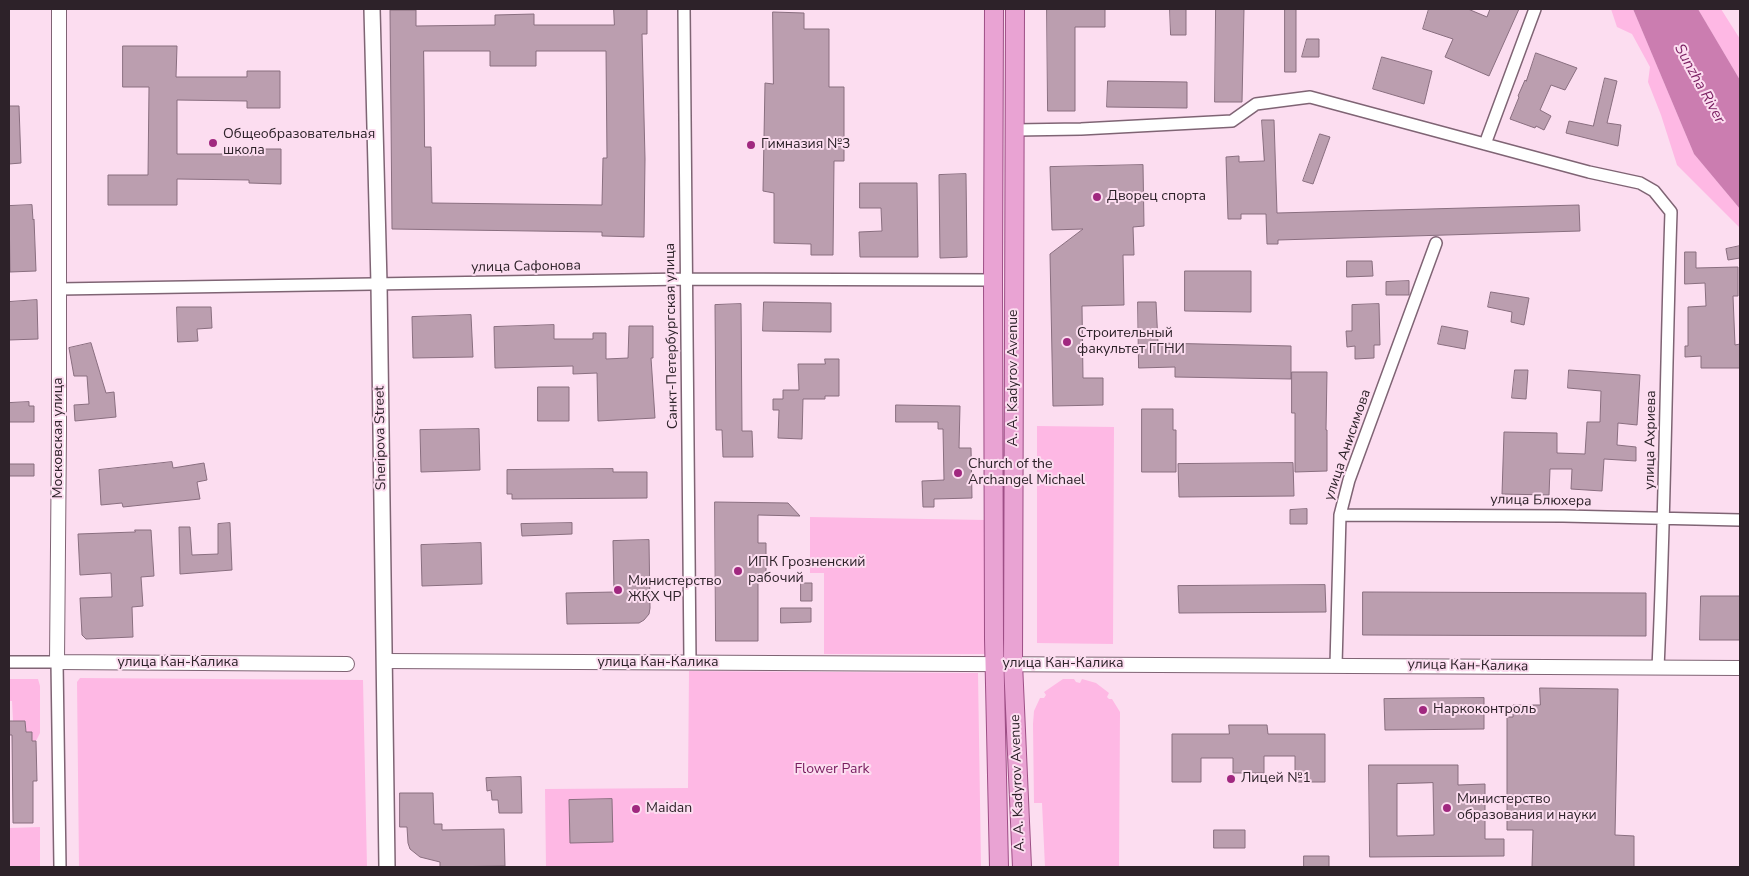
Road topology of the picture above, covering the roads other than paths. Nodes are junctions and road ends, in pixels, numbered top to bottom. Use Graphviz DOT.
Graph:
graph roads {
  1 [pos="59,9"];
  2 [pos="372,9"];
  3 [pos="684,9"];
  4 [pos="994,9"];
  5 [pos="1015,9"];
  6 [pos="1535,9"];
  7 [pos="1015,130"];
  8 [pos="1485,144"];
  9 [pos="1436,243"];
  10 [pos="686,279"];
  11 [pos="993,280"];
  12 [pos="378,284"];
  13 [pos="60,289"];
  14 [pos="1340,515"];
  15 [pos="1665,518"];
  16 [pos="1740,520"];
  17 [pos="385,661"];
  18 [pos="9,662"];
  19 [pos="57,662"];
  20 [pos="690,662"];
  21 [pos="994,663"];
  22 [pos="1013,663"];
  23 [pos="347,664"];
  24 [pos="1336,665"];
  25 [pos="1658,668"];
  26 [pos="1740,668"];
  27 [pos="60,867"];
  28 [pos="387,867"];
  29 [pos="999,867"];
  30 [pos="1022,867"];
  1 -- 13 [label="street, Московская улица"];
  2 -- 12 [label="main road, Sheripova Street"];
  3 -- 10 [label="street, Санкт-Петербургская улица"];
  4 -- 11 [label="main road, A. A. Kadyrov Avenue"];
  5 -- 7 [label="main road, A. A. Kadyrov Avenue"];
  6 -- 8 [label="street"];
  7 -- 8 [label="street"];
  7 -- 22 [label="main road, A. A. Kadyrov Avenue"];
  8 -- 15 [label="street, улица Ахриева"];
  9 -- 14 [label="street, улица Анисимова"];
  10 -- 11 [label="street, улица Сафонова"];
  10 -- 12 [label="street, улица Сафонова"];
  10 -- 20 [label="street, Санкт-Петербургская улица"];
  11 -- 21 [label="main road, A. A. Kadyrov Avenue"];
  12 -- 13 [label="street, улица Сафонова"];
  12 -- 17 [label="main road, Sheripova Street"];
  13 -- 19 [label="street, Московская улица"];
  14 -- 15 [label="street, улица Блюхера"];
  14 -- 24 [label="street, улица Анисимова"];
  15 -- 16 [label="street, улица Блюхера"];
  15 -- 25 [label="street, улица Ахриева"];
  17 -- 20 [label="street, улица Кан-Калика"];
  17 -- 28 [label="main road, Sheripova Street"];
  18 -- 19 [label="street, улица Кан-Калика"];
  19 -- 23 [label="street, улица Кан-Калика"];
  19 -- 27 [label="street, Московская улица"];
  20 -- 21 [label="street, улица Кан-Калика"];
  21 -- 22 [label="street, улица Кан-Калика"];
  21 -- 29 [label="main road, A. A. Kadyrov Avenue"];
  22 -- 24 [label="street, улица Кан-Калика"];
  22 -- 30 [label="main road, A. A. Kadyrov Avenue"];
  24 -- 25 [label="street, улица Кан-Калика"];
  25 -- 26 [label="street, улица Кан-Калика"];
}
